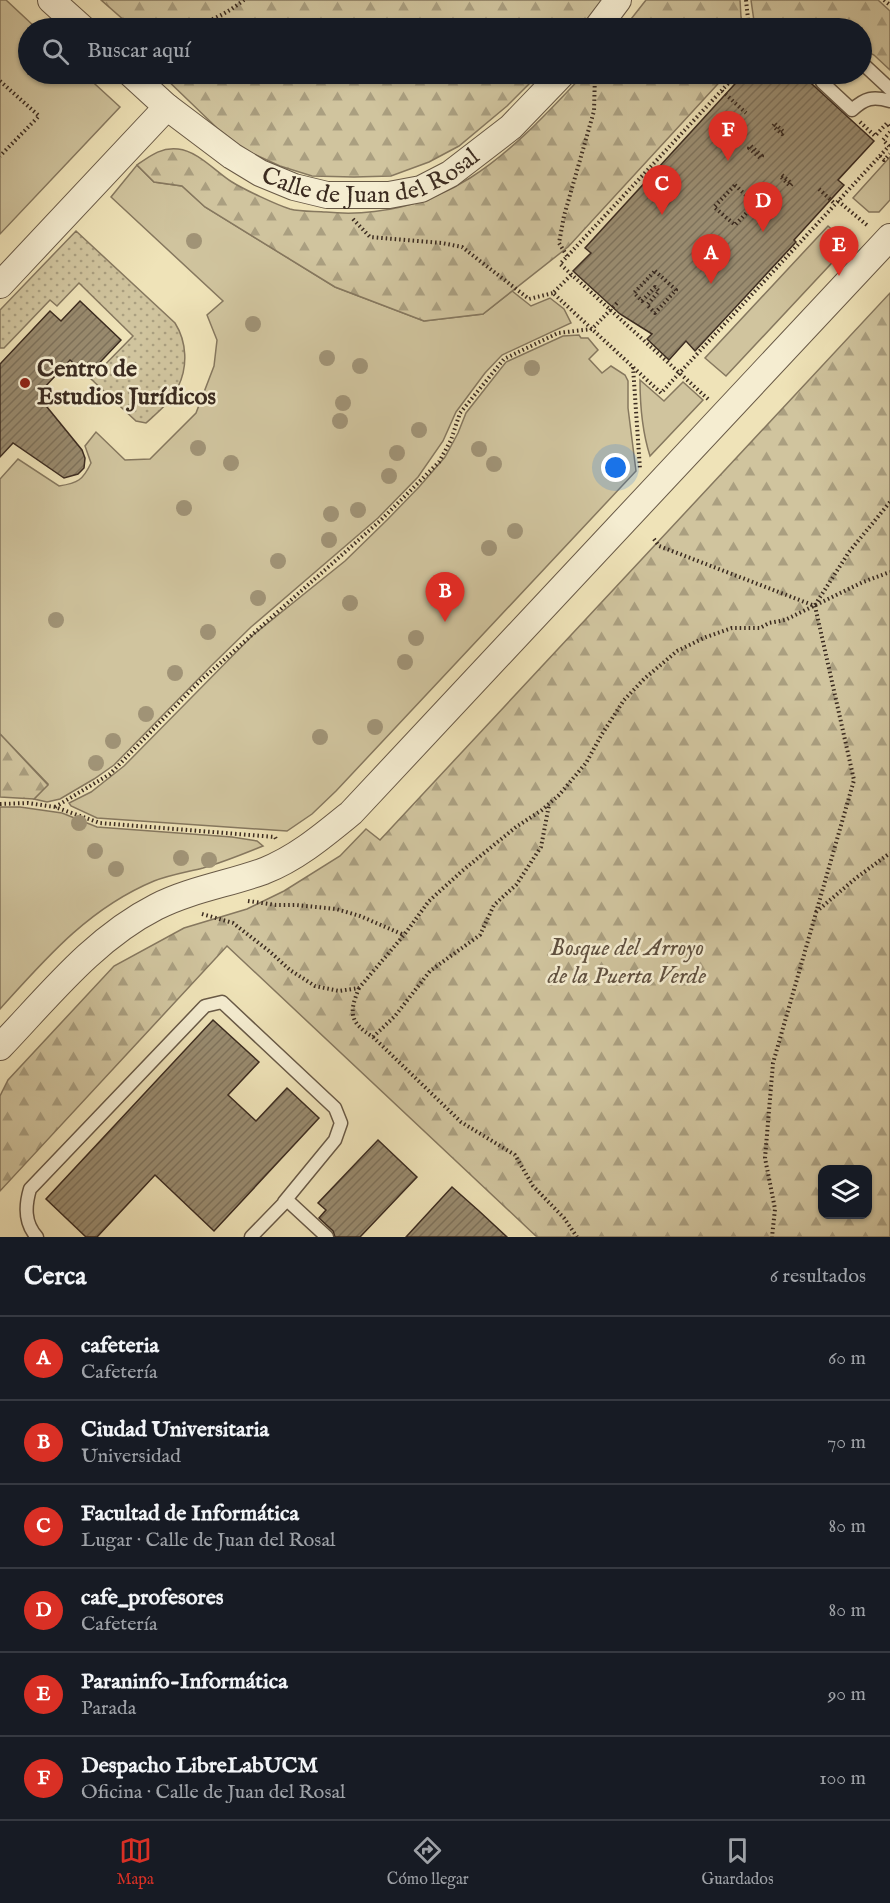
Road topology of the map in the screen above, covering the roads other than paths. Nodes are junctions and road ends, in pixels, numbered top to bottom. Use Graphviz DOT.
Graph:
graph roads {
  1 [pos="51,0"];
  2 [pos="618,0"];
  3 [pos="71,18"];
  4 [pos="604,18"];
  5 [pos="872,73"];
  6 [pos="142,84"];
  7 [pos="552,84"];
  8 [pos="824,84"];
  9 [pos="890,89"];
  10 [pos="890,101"];
  11 [pos="167,107"];
  12 [pos="882,234"];
  13 [pos="0,285"];
  14 [pos="0,1047"];
  15 [pos="284,1202"];
  16 [pos="37,1237"];
  17 [pos="251,1237"];
  18 [pos="327,1237"];
  1 -- 3 [label="street"];
  2 -- 4 [label="street"];
  5 -- 9 [label="lane"];
  6 -- 11 [label="street, Calle de Juan del Rosal"];
  7 -- 11 [label="street, Calle de Juan del Rosal"];
  8 -- 10 [label="lane"];
  11 -- 13 [label="street"];
  12 -- 14 [label="street"];
  15 -- 16 [label="lane"];
  15 -- 17 [label="lane"];
  15 -- 18 [label="lane"];
}
